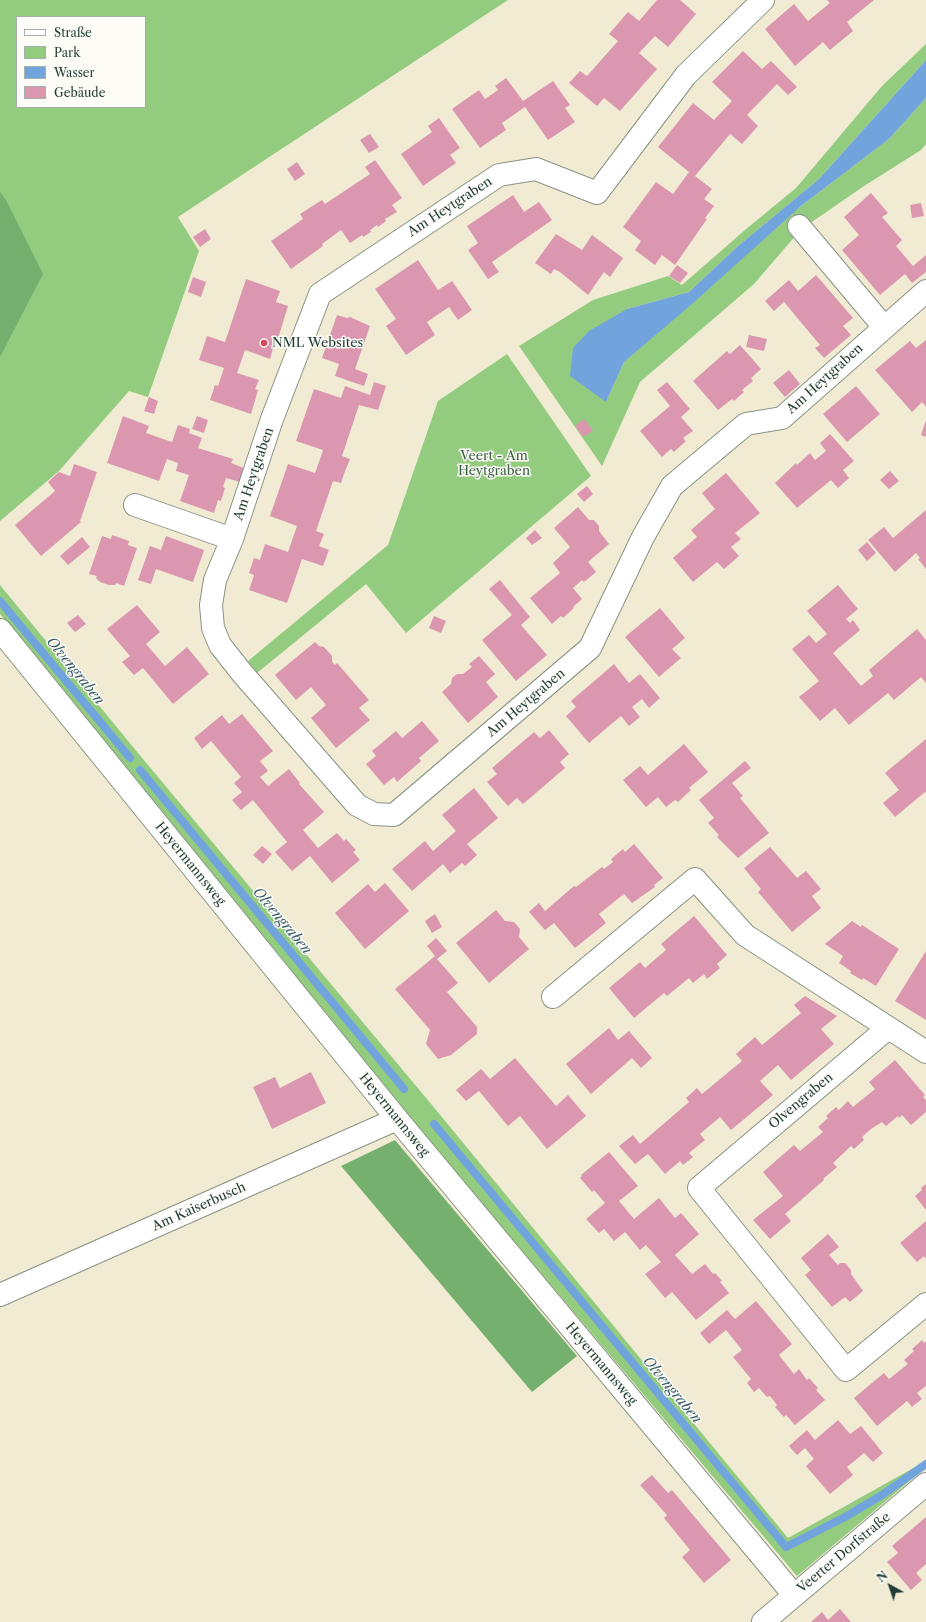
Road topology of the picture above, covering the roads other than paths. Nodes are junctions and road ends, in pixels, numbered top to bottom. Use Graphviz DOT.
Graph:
graph roads {
  1 [pos="764,0"];
  2 [pos="799,226"];
  3 [pos="926,291"];
  4 [pos="884,327"];
  5 [pos="135,505"];
  6 [pos="232,539"];
  7 [pos="0,630"];
  8 [pos="553,997"];
  9 [pos="888,1028"];
  10 [pos="926,1052"];
  11 [pos="397,1120"];
  12 [pos="0,1295"];
  13 [pos="926,1304"];
  14 [pos="926,1484"];
  15 [pos="794,1595"];
  16 [pos="763,1622"];
  1 -- 6 [label="street, Am Heytgraben"];
  2 -- 4 [label="street"];
  3 -- 4 [label="street, Am Heytgraben"];
  4 -- 6 [label="street, Am Heytgraben"];
  5 -- 6 [label="street"];
  7 -- 11 [label="street, Heyermannsweg"];
  8 -- 9 [label="street"];
  9 -- 10 [label="street"];
  9 -- 13 [label="street, Olvengraben"];
  11 -- 12 [label="street, Am Kaiserbusch"];
  11 -- 15 [label="street, Heyermannsweg"];
  14 -- 15 [label="street, Veerter Dorfstraße"];
  15 -- 16 [label="street, Veerter Dorfstraße"];
}
